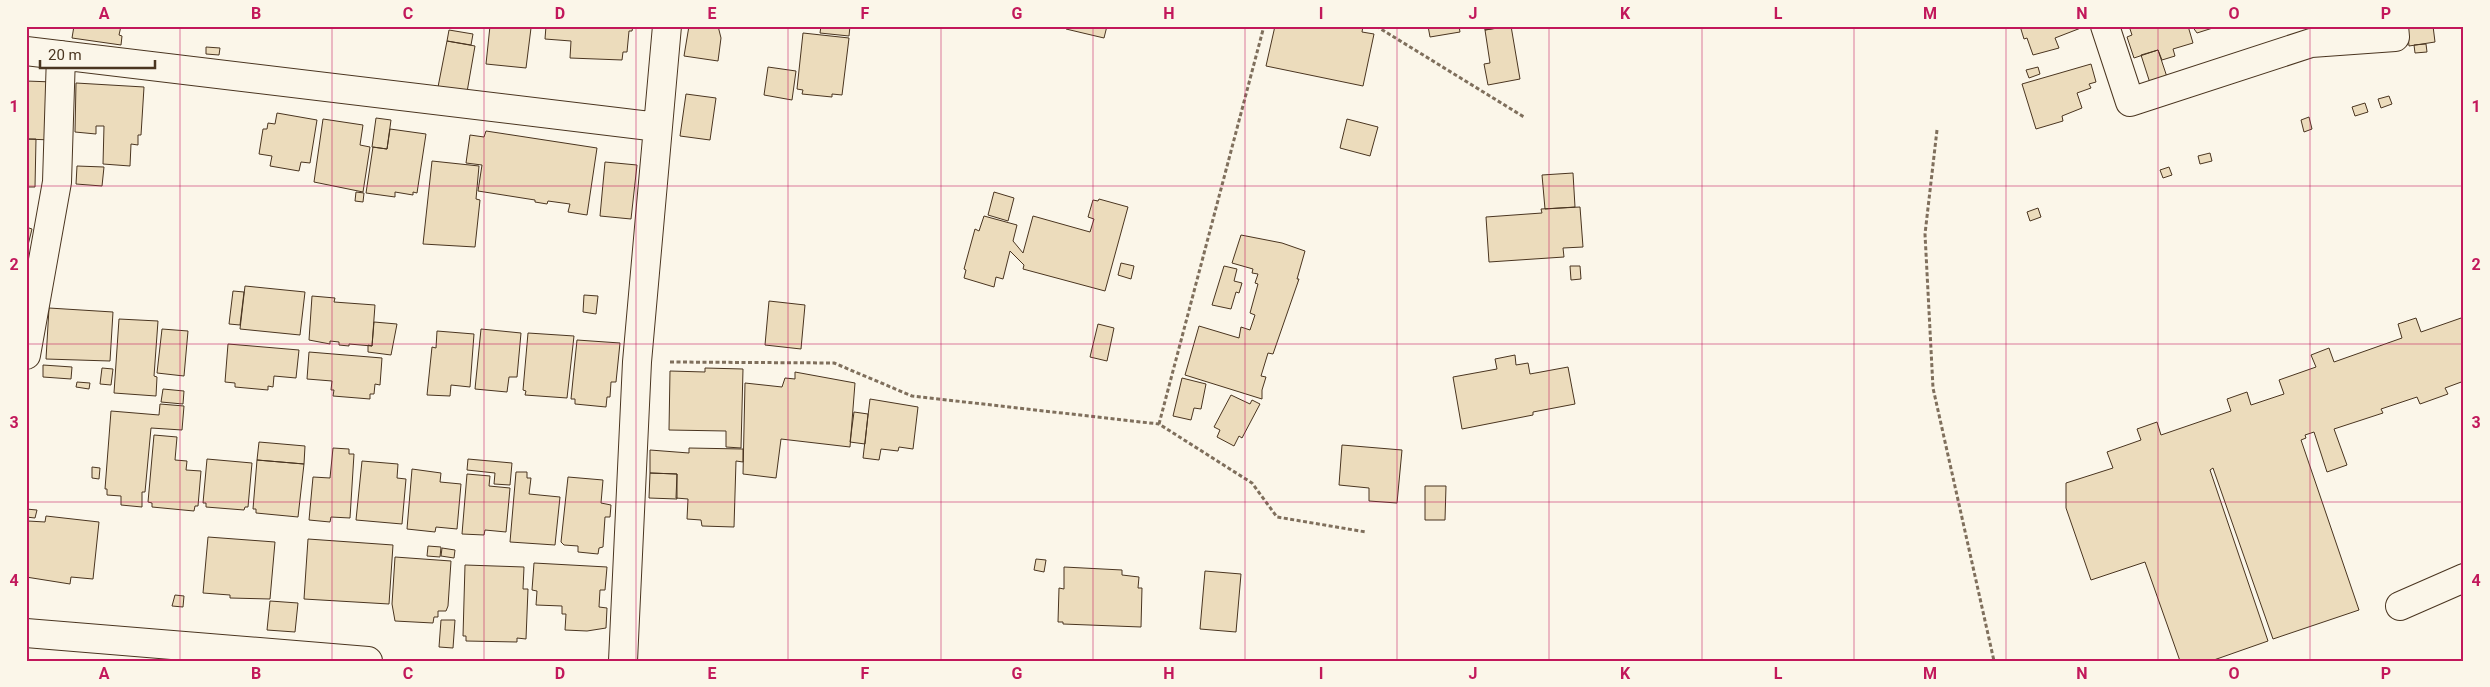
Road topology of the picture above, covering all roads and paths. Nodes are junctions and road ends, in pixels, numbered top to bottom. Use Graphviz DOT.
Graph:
graph roads {
  1 [pos="667,26"];
  2 [pos="1264,26"];
  3 [pos="1376,26"];
  4 [pos="2105,26"];
  5 [pos="2394,26"];
  6 [pos="26,51"];
  7 [pos="61,55"];
  8 [pos="1524,117"];
  9 [pos="658,127"];
  10 [pos="1937,130"];
  11 [pos="26,356"];
  12 [pos="637,362"];
  13 [pos="1159,424"];
  14 [pos="1366,532"];
  15 [pos="2464,578"];
  16 [pos="2400,606"];
  17 [pos="26,633"];
  18 [pos="368,661"];
  19 [pos="623,661"];
  20 [pos="1994,661"];
  1 -- 9 [label="street"];
  2 -- 13 [label="path"];
  3 -- 8 [label="path"];
  4 -- 5 [label="street"];
  6 -- 7 [label="street"];
  7 -- 9 [label="street"];
  7 -- 11 [label="street"];
  9 -- 12 [label="street"];
  10 -- 20 [label="path"];
  12 -- 13 [label="path"];
  12 -- 19 [label="street"];
  13 -- 14 [label="path"];
  15 -- 16 [label="street"];
  17 -- 18 [label="street"];
}
